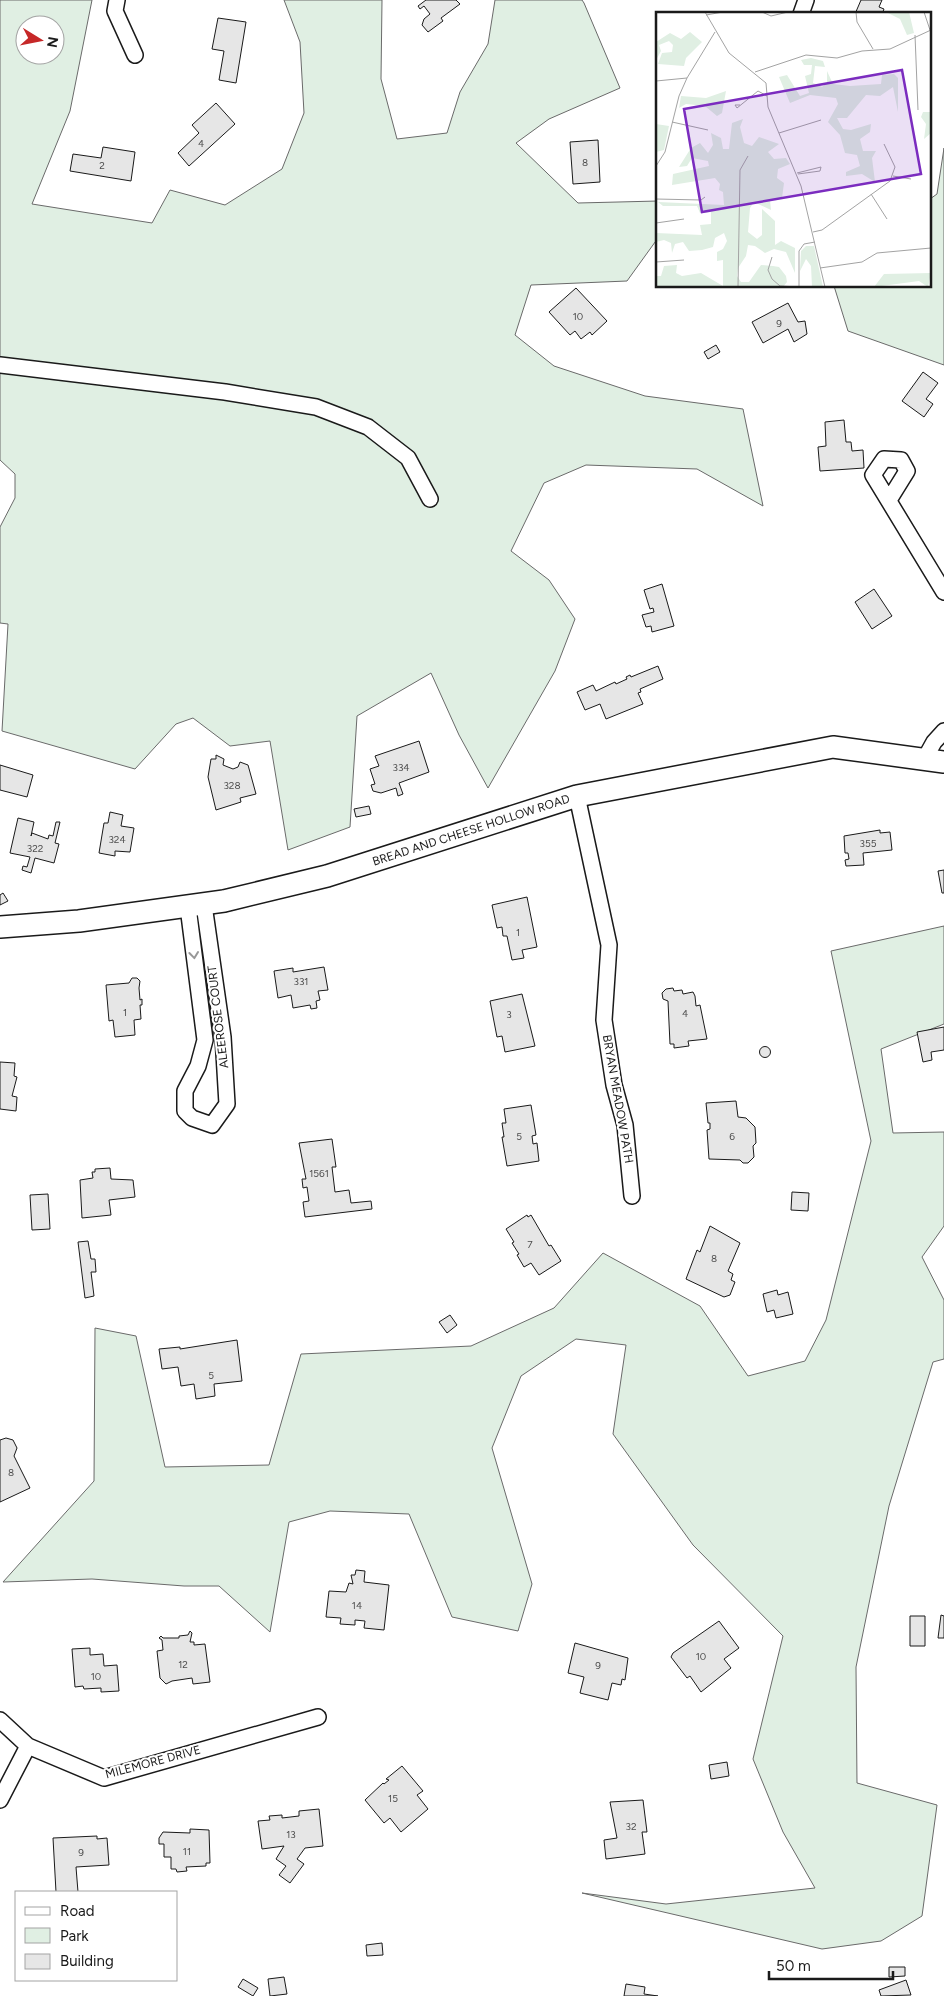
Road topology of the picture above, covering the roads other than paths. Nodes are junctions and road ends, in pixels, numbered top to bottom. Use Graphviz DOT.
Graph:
graph roads {
  1 [pos="117,0"];
  2 [pos="134,55"];
  3 [pos="0,365"];
  4 [pos="430,499"];
  5 [pos="889,500"];
  6 [pos="944,592"];
  7 [pos="944,731"];
  8 [pos="934,761"];
  9 [pos="577,796"];
  10 [pos="196,906"];
  11 [pos="0,927"];
  12 [pos="632,1196"];
  13 [pos="318,1717"];
  14 [pos="0,1720"];
  15 [pos="28,1746"];
  16 [pos="0,1800"];
  1 -- 2 [label="street"];
  3 -- 4 [label="street"];
  5 -- 6 [label="street"];
  7 -- 8 [label="street"];
  8 -- 9 [label="main road, BREAD AND CHEESE HOLLOW ROAD"];
  9 -- 10 [label="main road, BREAD AND CHEESE HOLLOW ROAD"];
  9 -- 12 [label="street, BRYAN MEADOW PATH"];
  10 -- 10 [label="street, ALEEROSE COURT, one-way"];
  10 -- 11 [label="main road, BREAD AND CHEESE HOLLOW ROAD"];
  13 -- 15 [label="street, MILEMORE DRIVE"];
  14 -- 15 [label="street, MILEMORE DRIVE"];
  15 -- 16 [label="street"];
}
